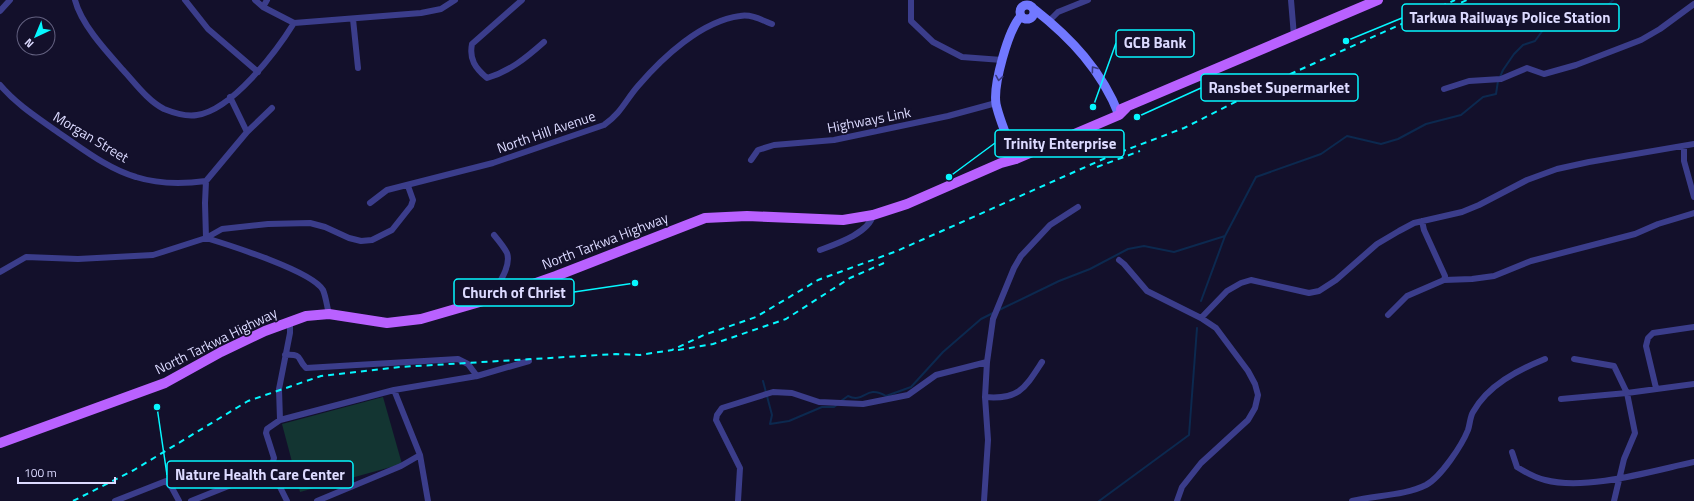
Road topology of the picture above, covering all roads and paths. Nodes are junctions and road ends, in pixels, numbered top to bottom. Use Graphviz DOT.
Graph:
graph roads {
  1 [pos="10,0"];
  2 [pos="75,0"];
  3 [pos="185,0"];
  4 [pos="255,0"];
  5 [pos="267,0"];
  6 [pos="455,0"];
  7 [pos="522,0"];
  8 [pos="911,0"];
  9 [pos="1088,0"];
  10 [pos="1291,0"];
  11 [pos="1378,0"];
  12 [pos="1694,4"];
  13 [pos="1028,5"];
  14 [pos="263,7"];
  15 [pos="0,11"];
  16 [pos="353,19"];
  17 [pos="1049,21"];
  18 [pos="294,23"];
  19 [pos="772,24"];
  20 [pos="1294,36"];
  21 [pos="544,42"];
  22 [pos="1002,60"];
  23 [pos="358,68"];
  24 [pos="258,72"];
  25 [pos="0,85"];
  26 [pos="1444,89"];
  27 [pos="230,97"];
  28 [pos="996,103"];
  29 [pos="272,108"];
  30 [pos="1121,111"];
  31 [pos="247,132"];
  32 [pos="1694,144"];
  33 [pos="1684,146"];
  34 [pos="1015,156"];
  35 [pos="751,160"];
  36 [pos="206,181"];
  37 [pos="408,186"];
  38 [pos="1694,197"];
  39 [pos="370,203"];
  40 [pos="1078,207"];
  41 [pos="1694,213"];
  42 [pos="873,215"];
  43 [pos="1422,221"];
  44 [pos="494,235"];
  45 [pos="206,238"];
  46 [pos="820,250"];
  47 [pos="1119,260"];
  48 [pos="0,272"];
  49 [pos="1444,280"];
  50 [pos="490,299"];
  51 [pos="329,314"];
  52 [pos="1388,315"];
  53 [pos="1202,318"];
  54 [pos="290,320"];
  55 [pos="1694,327"];
  56 [pos="285,355"];
  57 [pos="1545,359"];
  58 [pos="1574,359"];
  59 [pos="529,361"];
  60 [pos="987,362"];
  61 [pos="1042,362"];
  62 [pos="477,376"];
  63 [pos="1694,384"];
  64 [pos="1656,388"];
  65 [pos="394,390"];
  66 [pos="1627,393"];
  67 [pos="985,397"];
  68 [pos="1561,399"];
  69 [pos="280,420"];
  70 [pos="0,443"];
  71 [pos="1512,452"];
  72 [pos="420,454"];
  73 [pos="1694,462"];
  74 [pos="271,469"];
  75 [pos="1618,477"];
  76 [pos="202,500"];
  77 [pos="115,501"];
  78 [pos="179,501"];
  79 [pos="191,501"];
  80 [pos="287,501"];
  81 [pos="317,501"];
  82 [pos="428,501"];
  83 [pos="738,501"];
  84 [pos="984,501"];
  85 [pos="1177,501"];
  86 [pos="1352,501"];
  87 [pos="1614,501"];
  1 -- 15 [label="street"];
  2 -- 27 [label="street"];
  3 -- 24 [label="street"];
  4 -- 14 [label="street"];
  5 -- 14 [label="street"];
  6 -- 16 [label="street"];
  7 -- 21 [label="street"];
  8 -- 22 [label="street"];
  9 -- 17 [label="street"];
  10 -- 20 [label="street"];
  11 -- 20 [label="main road, North Tarkwa Highway"];
  12 -- 26 [label="street"];
  13 -- 17 [label="street"];
  13 -- 22 [label="street"];
  14 -- 18 [label="street"];
  16 -- 18 [label="street"];
  16 -- 23 [label="street"];
  30 -- 17 [label="street, one-way"];
  18 -- 24 [label="street"];
  19 -- 37 [label="street, North Hill Avenue"];
  20 -- 30 [label="main road, North Tarkwa Highway"];
  22 -- 28 [label="street, one-way"];
  24 -- 27 [label="street"];
  25 -- 36 [label="street, Morgan Street"];
  27 -- 31 [label="street"];
  28 -- 34 [label="street"];
  28 -- 35 [label="street, Highways Link"];
  29 -- 31 [label="street"];
  30 -- 34 [label="main road, North Tarkwa Highway"];
  31 -- 36 [label="street"];
  32 -- 33 [label="street"];
  33 -- 38 [label="street"];
  33 -- 43 [label="street"];
  34 -- 42 [label="main road, North Tarkwa Highway"];
  36 -- 45 [label="street"];
  37 -- 39 [label="street, North Hill Avenue"];
  37 -- 45 [label="street"];
  40 -- 60 [label="street"];
  41 -- 49 [label="street"];
  42 -- 46 [label="street"];
  42 -- 50 [label="main road, North Tarkwa Highway"];
  43 -- 49 [label="street"];
  43 -- 53 [label="street"];
  44 -- 50 [label="street"];
  45 -- 48 [label="street"];
  45 -- 51 [label="street"];
  47 -- 53 [label="street"];
  49 -- 52 [label="street"];
  50 -- 51 [label="main road, North Tarkwa Highway"];
  51 -- 54 [label="main road, North Tarkwa Highway"];
  53 -- 85 [label="street"];
  54 -- 56 [label="street"];
  54 -- 70 [label="main road, North Tarkwa Highway"];
  55 -- 64 [label="street"];
  56 -- 62 [label="street"];
  56 -- 69 [label="street"];
  57 -- 86 [label="street"];
  58 -- 66 [label="street"];
  59 -- 62 [label="street"];
  60 -- 67 [label="street"];
  60 -- 83 [label="street"];
  61 -- 67 [label="street"];
  62 -- 65 [label="street"];
  63 -- 64 [label="street"];
  64 -- 66 [label="street"];
  65 -- 69 [label="street"];
  65 -- 72 [label="street"];
  66 -- 68 [label="street"];
  66 -- 75 [label="street"];
  67 -- 84 [label="street"];
  69 -- 74 [label="street"];
  71 -- 75 [label="street"];
  72 -- 81 [label="street"];
  72 -- 82 [label="street"];
  73 -- 75 [label="street"];
  74 -- 76 [label="street"];
  74 -- 80 [label="street"];
  75 -- 87 [label="street"];
  76 -- 79 [label="street"];
  77 -- 78 [label="street"];
}
